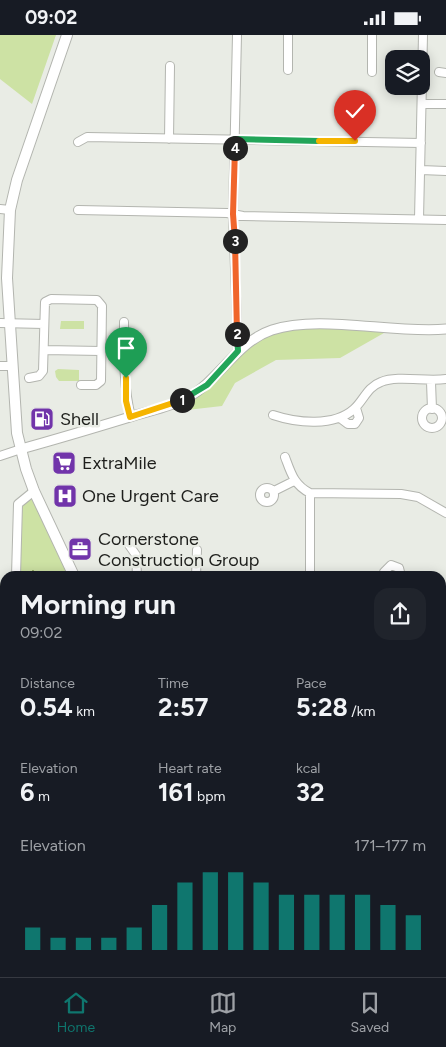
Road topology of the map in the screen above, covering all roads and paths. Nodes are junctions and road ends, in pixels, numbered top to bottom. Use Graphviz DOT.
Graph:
graph roads {
  1 [pos="67,35"];
  2 [pos="237,35"];
  3 [pos="288,35"];
  4 [pos="372,35"];
  5 [pos="423,35"];
  6 [pos="170,66"];
  7 [pos="288,70"];
  8 [pos="372,72"];
  9 [pos="422,104"];
  10 [pos="446,104"];
  11 [pos="169,139"];
  12 [pos="235,139"];
  13 [pos="78,142"];
  14 [pos="421,143"];
  15 [pos="420,170"];
  16 [pos="446,171"];
  17 [pos="5,209"];
  18 [pos="78,210"];
  19 [pos="233,214"];
  20 [pos="419,219"];
  21 [pos="446,220"];
  22 [pos="124,322"];
  23 [pos="5,323"];
  24 [pos="44,323"];
  25 [pos="446,329"];
  26 [pos="44,350"];
  27 [pos="101,351"];
  28 [pos="238,351"];
  29 [pos="0,366"];
  30 [pos="12,366"];
  31 [pos="29,378"];
  32 [pos="446,379"];
  33 [pos="431,382"];
  34 [pos="81,385"];
  35 [pos="356,407"];
  36 [pos="432,409"];
  37 [pos="273,415"];
  38 [pos="130,417"];
  39 [pos="340,418"];
  40 [pos="21,449"];
  41 [pos="0,456"];
  42 [pos="284,457"];
  43 [pos="294,481"];
  44 [pos="34,491"];
  45 [pos="274,491"];
  46 [pos="310,493"];
  47 [pos="446,513"];
  48 [pos="129,545"];
  49 [pos="197,550"];
  50 [pos="16,571"];
  51 [pos="72,571"];
  52 [pos="137,571"];
  53 [pos="196,571"];
  54 [pos="310,571"];
  55 [pos="385,571"];
  56 [pos="400,571"];
  1 -- 17 [label="main road"];
  2 -- 12 [label="street"];
  3 -- 7 [label="street"];
  4 -- 8 [label="street"];
  5 -- 9 [label="street"];
  6 -- 11 [label="street"];
  9 -- 10 [label="street"];
  9 -- 14 [label="street"];
  11 -- 12 [label="street"];
  11 -- 13 [label="street"];
  12 -- 14 [label="street"];
  12 -- 19 [label="street"];
  14 -- 15 [label="street"];
  15 -- 16 [label="street"];
  15 -- 20 [label="street"];
  17 -- 23 [label="main road"];
  18 -- 19 [label="street"];
  19 -- 20 [label="street"];
  19 -- 28 [label="street"];
  20 -- 21 [label="street"];
  22 -- 38 [label="street"];
  23 -- 24 [label="street"];
  23 -- 30 [label="main road"];
  24 -- 26 [label="street"];
  24 -- 27 [label="street"];
  25 -- 28 [label="street"];
  26 -- 27 [label="street"];
  26 -- 31 [label="street"];
  27 -- 34 [label="street"];
  28 -- 38 [label="street"];
  29 -- 30 [label="street"];
  30 -- 40 [label="main road"];
  32 -- 33 [label="street"];
  33 -- 35 [label="street"];
  33 -- 36 [label="street"];
  35 -- 39 [label="street"];
  35 -- 39 [label="street"];
  37 -- 39 [label="street"];
  38 -- 40 [label="street"];
  40 -- 41 [label="street"];
  40 -- 44 [label="main road"];
  42 -- 43 [label="street"];
  43 -- 45 [label="street"];
  43 -- 46 [label="street"];
  44 -- 50 [label="street"];
  44 -- 51 [label="main road"];
  46 -- 47 [label="street"];
  46 -- 54 [label="street"];
  48 -- 52 [label="street"];
  49 -- 53 [label="street"];
  55 -- 56 [label="street"];
}
